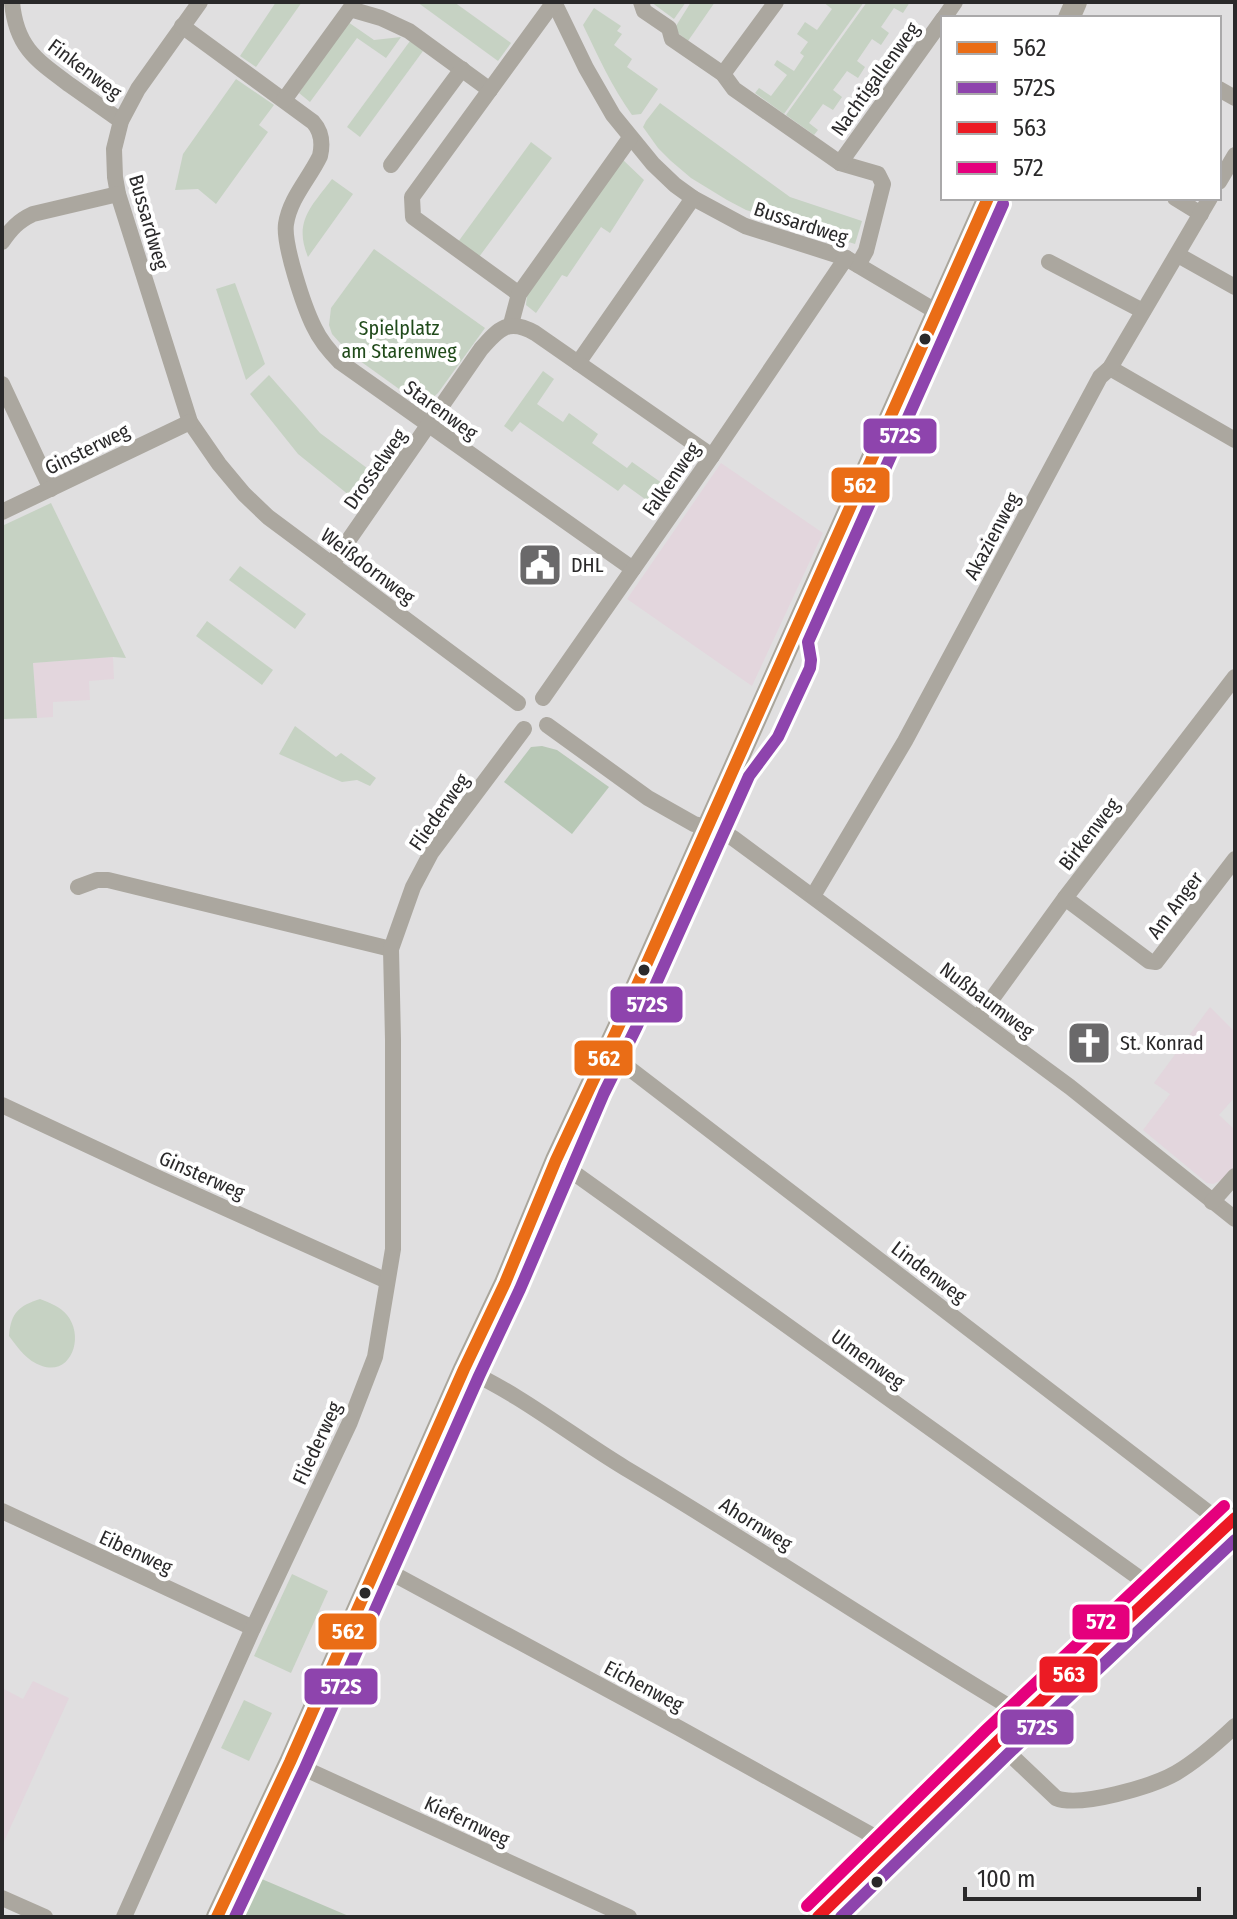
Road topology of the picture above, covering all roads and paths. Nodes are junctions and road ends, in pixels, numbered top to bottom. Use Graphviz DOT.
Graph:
graph roads {
  1 [pos="12,2"];
  2 [pos="200,2"];
  3 [pos="554,2"];
  4 [pos="641,2"];
  5 [pos="776,2"];
  6 [pos="941,21"];
  7 [pos="182,26"];
  8 [pos="462,69"];
  9 [pos="723,74"];
  10 [pos="490,90"];
  11 [pos="284,100"];
  12 [pos="121,121"];
  13 [pos="630,138"];
  14 [pos="1235,155"];
  15 [pos="840,163"];
  16 [pos="391,165"];
  17 [pos="1221,179"];
  18 [pos="118,194"];
  19 [pos="693,198"];
  20 [pos="987,200"];
  21 [pos="1178,200"];
  22 [pos="1209,200"];
  23 [pos="1201,214"];
  24 [pos="2,242"];
  25 [pos="1178,255"];
  26 [pos="852,261"];
  27 [pos="1049,262"];
  28 [pos="1235,287"];
  29 [pos="519,294"];
  30 [pos="1143,311"];
  31 [pos="937,312"];
  32 [pos="511,324"];
  33 [pos="578,363"];
  34 [pos="1110,368"];
  35 [pos="2,384"];
  36 [pos="190,422"];
  37 [pos="429,426"];
  38 [pos="1235,440"];
  39 [pos="712,456"];
  40 [pos="51,489"];
  41 [pos="2,512"];
  42 [pos="332,564"];
  43 [pos="633,569"];
  44 [pos="1235,677"];
  45 [pos="543,698"];
  46 [pos="518,703"];
  47 [pos="547,725"];
  48 [pos="524,729"];
  49 [pos="707,828"];
  50 [pos="1235,859"];
  51 [pos="78,887"];
  52 [pos="813,896"];
  53 [pos="1065,898"];
  54 [pos="391,949"];
  55 [pos="978,1018"];
  56 [pos="605,1053"];
  57 [pos="2,1105"];
  58 [pos="556,1160"];
  59 [pos="1235,1176"];
  60 [pos="1212,1202"];
  61 [pos="1235,1219"];
  62 [pos="387,1281"];
  63 [pos="464,1369"];
  64 [pos="2,1511"];
  65 [pos="1231,1522"];
  66 [pos="377,1565"];
  67 [pos="1154,1594"];
  68 [pos="253,1628"];
  69 [pos="1025,1716"];
  70 [pos="1235,1726"];
  71 [pos="997,1742"];
  72 [pos="290,1762"];
  73 [pos="890,1847"];
  74 [pos="2,1898"];
  75 [pos="45,1917"];
  76 [pos="124,1917"];
  77 [pos="217,1917"];
  78 [pos="629,1917"];
  79 [pos="818,1917"];
  1 -- 12 [label="street, Finkenweg"];
  2 -- 7 [label="street, Bussardweg"];
  3 -- 10 [label="street"];
  3 -- 13 [label="street, Bussardweg"];
  4 -- 9 [label="street, Nachtigallenweg"];
  5 -- 9 [label="street"];
  6 -- 15 [label="street, Nachtigallenweg"];
  7 -- 11 [label="street, Starenweg"];
  7 -- 12 [label="street, Bussardweg"];
  8 -- 10 [label="street"];
  8 -- 11 [label="street"];
  8 -- 16 [label="street"];
  9 -- 15 [label="street, Nachtigallenweg"];
  10 -- 29 [label="street"];
  11 -- 37 [label="street, Starenweg"];
  12 -- 18 [label="street, Bussardweg"];
  13 -- 19 [label="street, Bussardweg"];
  13 -- 29 [label="street"];
  14 -- 17 [label="street"];
  15 -- 26 [label="street, Nachtigallenweg"];
  18 -- 24 [label="street"];
  18 -- 36 [label="street, Bussardweg"];
  19 -- 26 [label="street, Bussardweg"];
  19 -- 33 [label="street"];
  20 -- 31 [label="street"];
  21 -- 23 [label="street"];
  22 -- 23 [label="street, Akazienweg"];
  23 -- 25 [label="street, Akazienweg"];
  25 -- 28 [label="street"];
  25 -- 30 [label="street, Akazienweg"];
  26 -- 31 [label="street, Bussardweg"];
  26 -- 39 [label="street, Falkenweg"];
  27 -- 30 [label="street"];
  29 -- 32 [label="street"];
  30 -- 34 [label="street, Akazienweg"];
  31 -- 49 [label="street"];
  32 -- 33 [label="street"];
  32 -- 37 [label="street, Drosselweg"];
  33 -- 39 [label="street"];
  34 -- 38 [label="street"];
  34 -- 52 [label="street, Akazienweg"];
  35 -- 40 [label="street"];
  36 -- 40 [label="street, Ginsterweg"];
  36 -- 42 [label="street, Weißdornweg"];
  37 -- 42 [label="street, Drosselweg"];
  37 -- 43 [label="street, Starenweg"];
  39 -- 43 [label="street, Falkenweg"];
  40 -- 41 [label="street, Ginsterweg"];
  42 -- 46 [label="street, Weißdornweg"];
  43 -- 45 [label="street, Falkenweg"];
  44 -- 53 [label="street, Birkenweg"];
  45 -- 46 [label="street"];
  45 -- 47 [label="street"];
  46 -- 48 [label="street"];
  47 -- 48 [label="street"];
  47 -- 49 [label="street"];
  48 -- 54 [label="street, Fliederweg"];
  49 -- 52 [label="street, Nußbaumweg"];
  49 -- 56 [label="street"];
  50 -- 53 [label="street, Am Anger"];
  51 -- 54 [label="street"];
  52 -- 55 [label="street, Nußbaumweg"];
  53 -- 55 [label="street, Birkenweg"];
  54 -- 62 [label="street, Fliederweg"];
  55 -- 60 [label="street, Nußbaumweg"];
  56 -- 58 [label="street"];
  56 -- 65 [label="street, Lindenweg"];
  57 -- 62 [label="street, Ginsterweg"];
  58 -- 63 [label="street"];
  58 -- 67 [label="street, Ulmenweg"];
  59 -- 60 [label="street"];
  60 -- 61 [label="street, Nußbaumweg"];
  62 -- 68 [label="street, Fliederweg"];
  63 -- 66 [label="street"];
  63 -- 69 [label="street, Ahornweg"];
  64 -- 68 [label="street, Eibenweg"];
  65 -- 67 [label="street"];
  66 -- 72 [label="street"];
  66 -- 73 [label="street, Eichenweg"];
  67 -- 69 [label="street"];
  68 -- 76 [label="street, Fliederweg"];
  69 -- 71 [label="street"];
  70 -- 71 [label="street"];
  71 -- 73 [label="street"];
  72 -- 77 [label="street"];
  72 -- 78 [label="street, Kiefernweg"];
  73 -- 79 [label="street"];
  74 -- 75 [label="street"];
}
